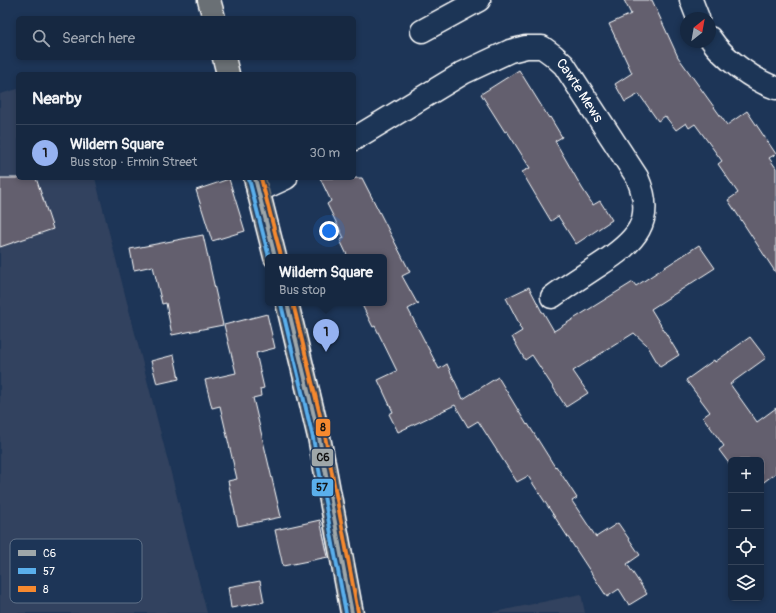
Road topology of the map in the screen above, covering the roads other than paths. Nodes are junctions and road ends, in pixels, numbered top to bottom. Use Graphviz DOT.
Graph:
graph roads {
  1 [pos="209,0"];
  2 [pos="479,0"];
  3 [pos="691,0"];
  4 [pos="696,12"];
  5 [pos="213,16"];
  6 [pos="422,31"];
  7 [pos="716,46"];
  8 [pos="224,60"];
  9 [pos="228,72"];
  10 [pos="776,88"];
  11 [pos="356,139"];
  12 [pos="276,180"];
  13 [pos="257,184"];
  14 [pos="275,254"];
  15 [pos="552,297"];
  16 [pos="288,306"];
  17 [pos="352,613"];
  1 -- 5 [label="main road"];
  2 -- 6 [label="street"];
  3 -- 4 [label="street"];
  7 -- 10 [label="street"];
  8 -- 9 [label="main road"];
  11 -- 15 [label="street, Cawte Mews"];
  12 -- 13 [label="street"];
  13 -- 14 [label="main road"];
  16 -- 17 [label="main road"];
}
